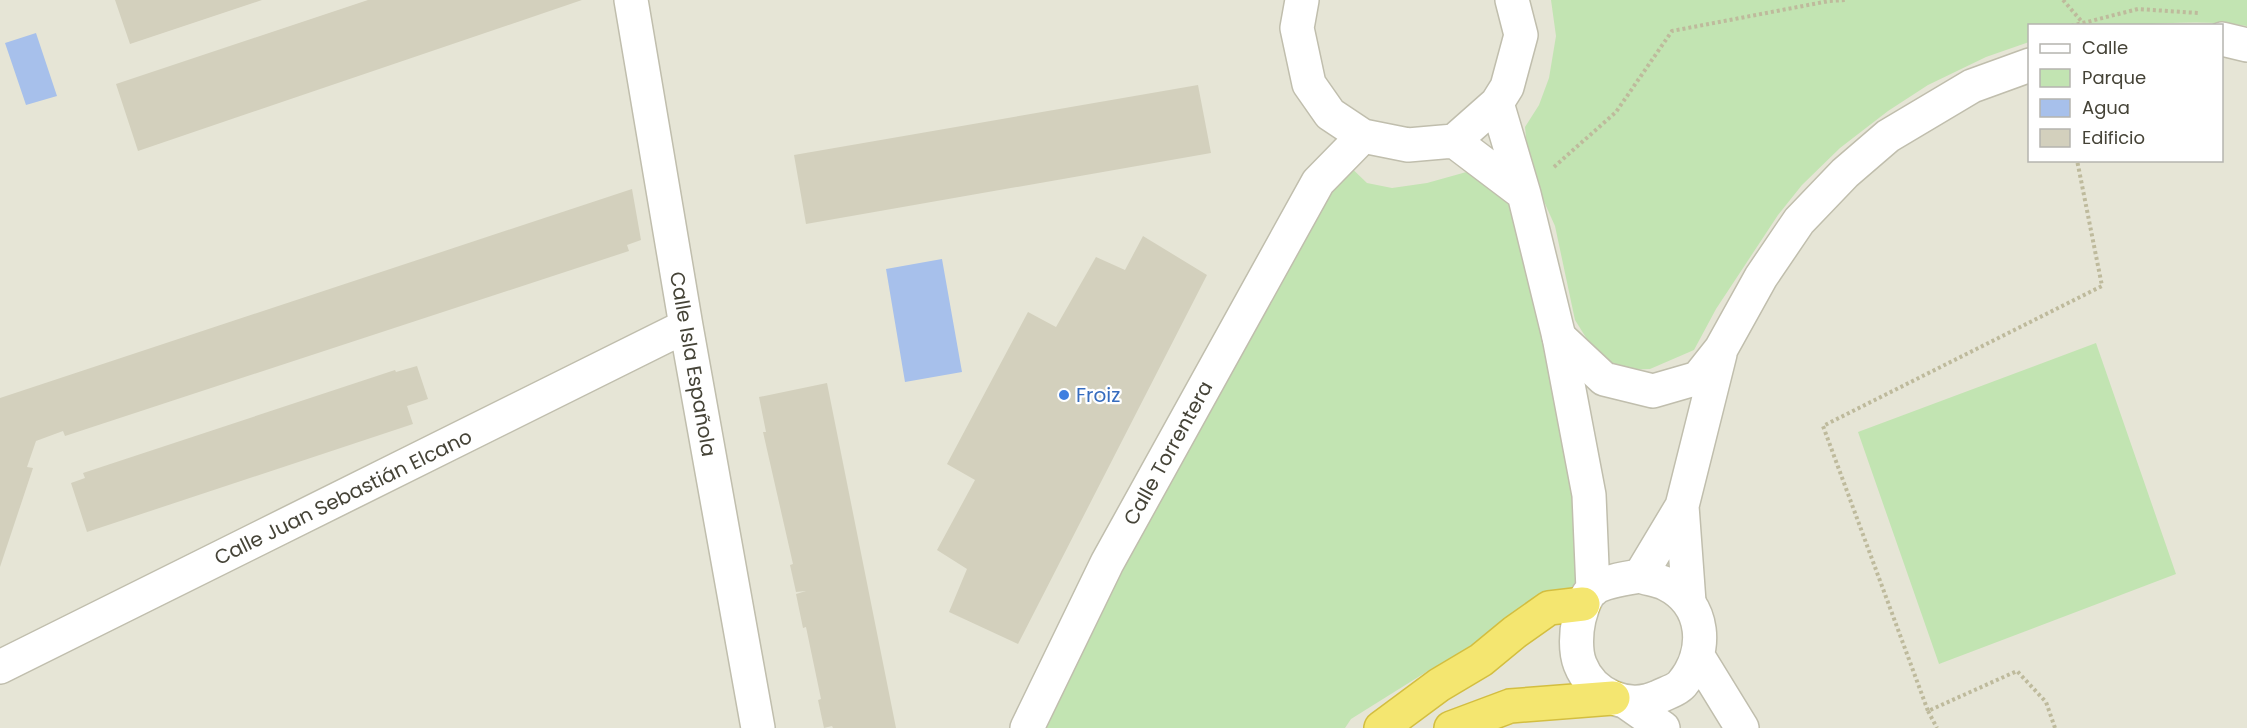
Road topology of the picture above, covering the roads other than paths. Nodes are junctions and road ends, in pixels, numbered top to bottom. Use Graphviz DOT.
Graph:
graph roads {
  1 [pos="631,0"];
  2 [pos="1302,0"];
  3 [pos="1512,0"];
  4 [pos="2223,32"];
  5 [pos="2247,45"];
  6 [pos="2028,66"];
  7 [pos="1497,103"];
  8 [pos="1330,114"];
  9 [pos="1363,136"];
  10 [pos="1454,141"];
  11 [pos="1318,182"];
  12 [pos="1524,194"];
  13 [pos="686,326"];
  14 [pos="1559,337"];
  15 [pos="1721,349"];
  16 [pos="1588,495"];
  17 [pos="1682,506"];
  18 [pos="1632,577"];
  19 [pos="1588,597"];
  20 [pos="1689,602"];
  21 [pos="1698,658"];
  22 [pos="0,667"];
  23 [pos="1619,700"];
  24 [pos="758,728"];
  25 [pos="1026,728"];
  26 [pos="1382,728"];
  27 [pos="1451,728"];
  28 [pos="1663,728"];
  29 [pos="1742,728"];
  1 -- 13 [label="street, Calle Isla Española"];
  2 -- 8 [label="street"];
  3 -- 7 [label="street"];
  4 -- 5 [label="street"];
  6 -- 15 [label="street"];
  7 -- 10 [label="street"];
  7 -- 12 [label="street"];
  8 -- 9 [label="street"];
  8 -- 11 [label="street, Calle Torrentera"];
  9 -- 10 [label="street"];
  9 -- 11 [label="street, Calle Torrentera"];
  10 -- 12 [label="street"];
  11 -- 25 [label="street, Calle Torrentera"];
  12 -- 14 [label="street"];
  13 -- 22 [label="street, Calle Juan Sebastián Elcano"];
  13 -- 24 [label="street, Calle Isla Española"];
  14 -- 15 [label="street"];
  14 -- 16 [label="street"];
  15 -- 17 [label="street"];
  16 -- 18 [label="street"];
  16 -- 19 [label="street"];
  17 -- 18 [label="street"];
  17 -- 20 [label="street"];
  18 -- 19 [label="street"];
  18 -- 20 [label="street"];
  19 -- 23 [label="street"];
  19 -- 26 [label="highway"];
  20 -- 21 [label="street"];
  21 -- 23 [label="street"];
  21 -- 29 [label="street"];
  23 -- 27 [label="highway"];
  23 -- 28 [label="street"];
}
